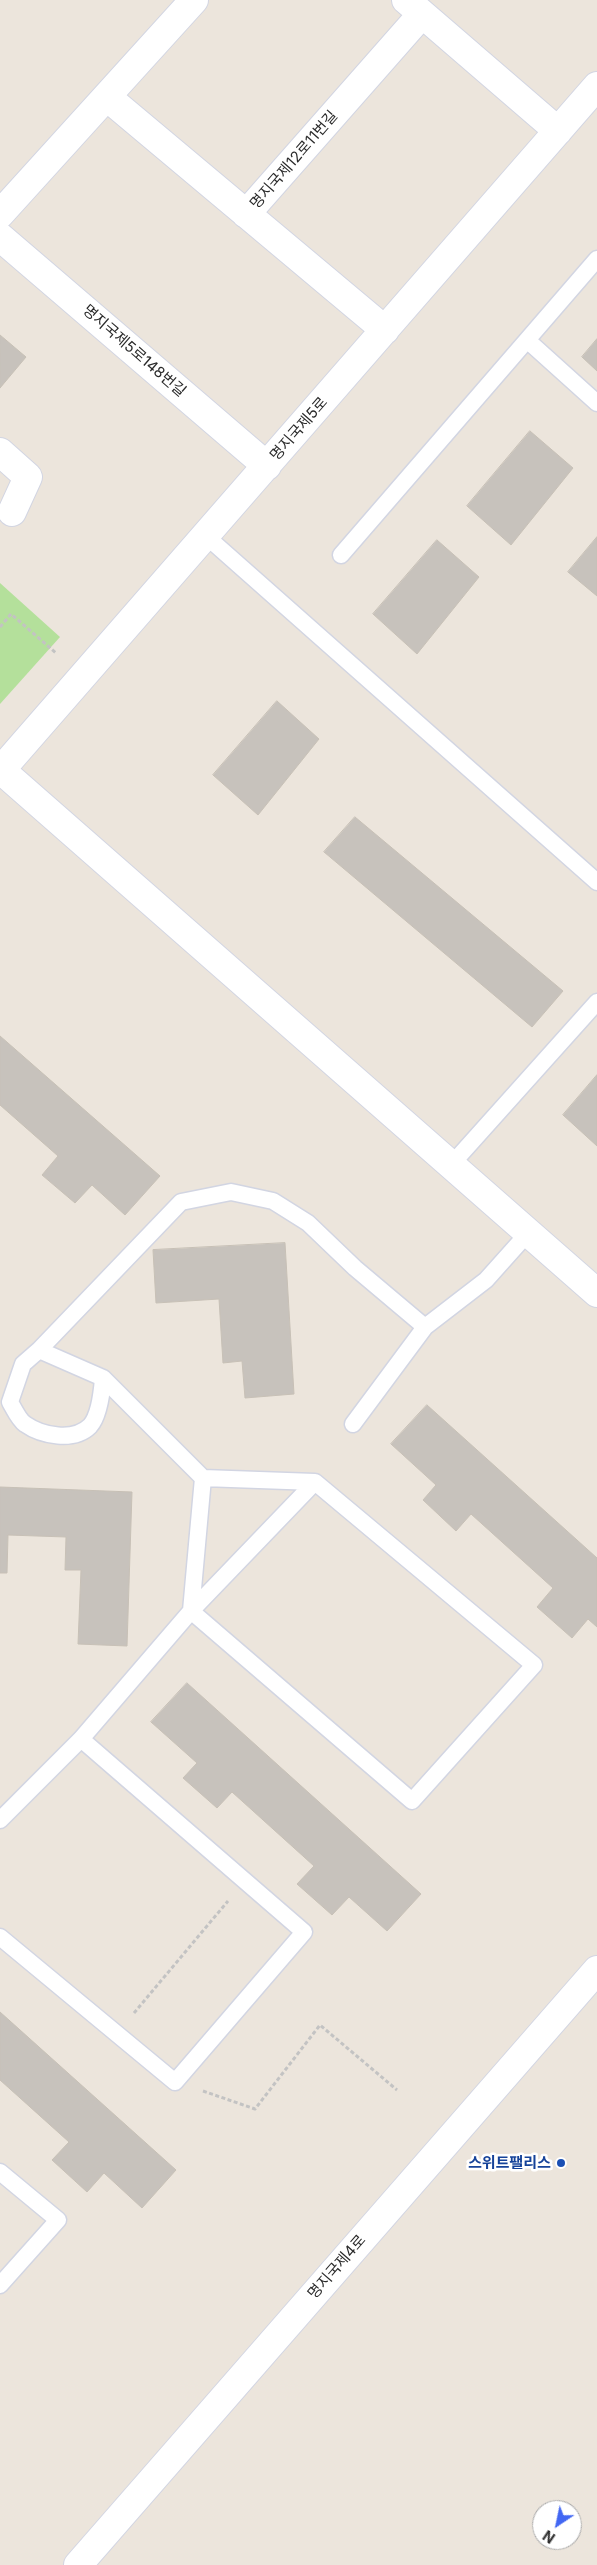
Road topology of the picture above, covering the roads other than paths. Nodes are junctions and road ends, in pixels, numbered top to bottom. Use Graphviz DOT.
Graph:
graph roads {
  1 [pos="194,0"];
  2 [pos="414,7"];
  3 [pos="597,86"];
  4 [pos="107,96"];
  5 [pos="558,131"];
  6 [pos="0,214"];
  7 [pos="246,214"];
  8 [pos="0,237"];
  9 [pos="597,259"];
  10 [pos="385,330"];
  11 [pos="527,340"];
  12 [pos="597,403"];
  13 [pos="0,452"];
  14 [pos="267,466"];
  15 [pos="12,512"];
  16 [pos="206,536"];
  17 [pos="341,555"];
  18 [pos="1,770"];
  19 [pos="597,882"];
  20 [pos="597,1002"];
  21 [pos="451,1165"];
  22 [pos="528,1233"];
  23 [pos="597,1293"];
  24 [pos="425,1327"];
  25 [pos="39,1350"];
  26 [pos="103,1378"];
  27 [pos="354,1424"];
  28 [pos="203,1478"];
  29 [pos="315,1482"];
  30 [pos="191,1611"];
  31 [pos="81,1739"];
  32 [pos="0,1820"];
  33 [pos="0,1936"];
  34 [pos="597,1970"];
  35 [pos="0,2172"];
  36 [pos="0,2284"];
  37 [pos="78,2565"];
  1 -- 4 [label="street"];
  2 -- 5 [label="street, 명지국제12로11번길"];
  2 -- 7 [label="street, 명지국제12로11번길"];
  3 -- 5 [label="street, 명지국제5로"];
  4 -- 6 [label="street"];
  4 -- 7 [label="street, 명지국제12로11번길"];
  5 -- 10 [label="street, 명지국제5로"];
  7 -- 10 [label="street"];
  8 -- 14 [label="street, 명지국제5로148번길"];
  9 -- 11 [label="lane"];
  10 -- 14 [label="street, 명지국제5로"];
  11 -- 12 [label="lane"];
  11 -- 17 [label="lane"];
  13 -- 15 [label="street"];
  14 -- 16 [label="street, 명지국제5로"];
  16 -- 18 [label="street, 명지국제5로"];
  16 -- 19 [label="lane"];
  18 -- 21 [label="street"];
  20 -- 21 [label="lane"];
  21 -- 22 [label="street"];
  22 -- 23 [label="street"];
  22 -- 24 [label="lane"];
  24 -- 25 [label="lane"];
  24 -- 27 [label="lane"];
  25 -- 26 [label="lane"];
  25 -- 26 [label="lane"];
  26 -- 28 [label="lane"];
  28 -- 29 [label="lane"];
  28 -- 30 [label="lane"];
  29 -- 30 [label="lane"];
  29 -- 30 [label="lane"];
  30 -- 31 [label="lane"];
  31 -- 32 [label="lane"];
  31 -- 33 [label="lane"];
  34 -- 37 [label="street, 명지국제4로"];
  35 -- 36 [label="lane"];
}
